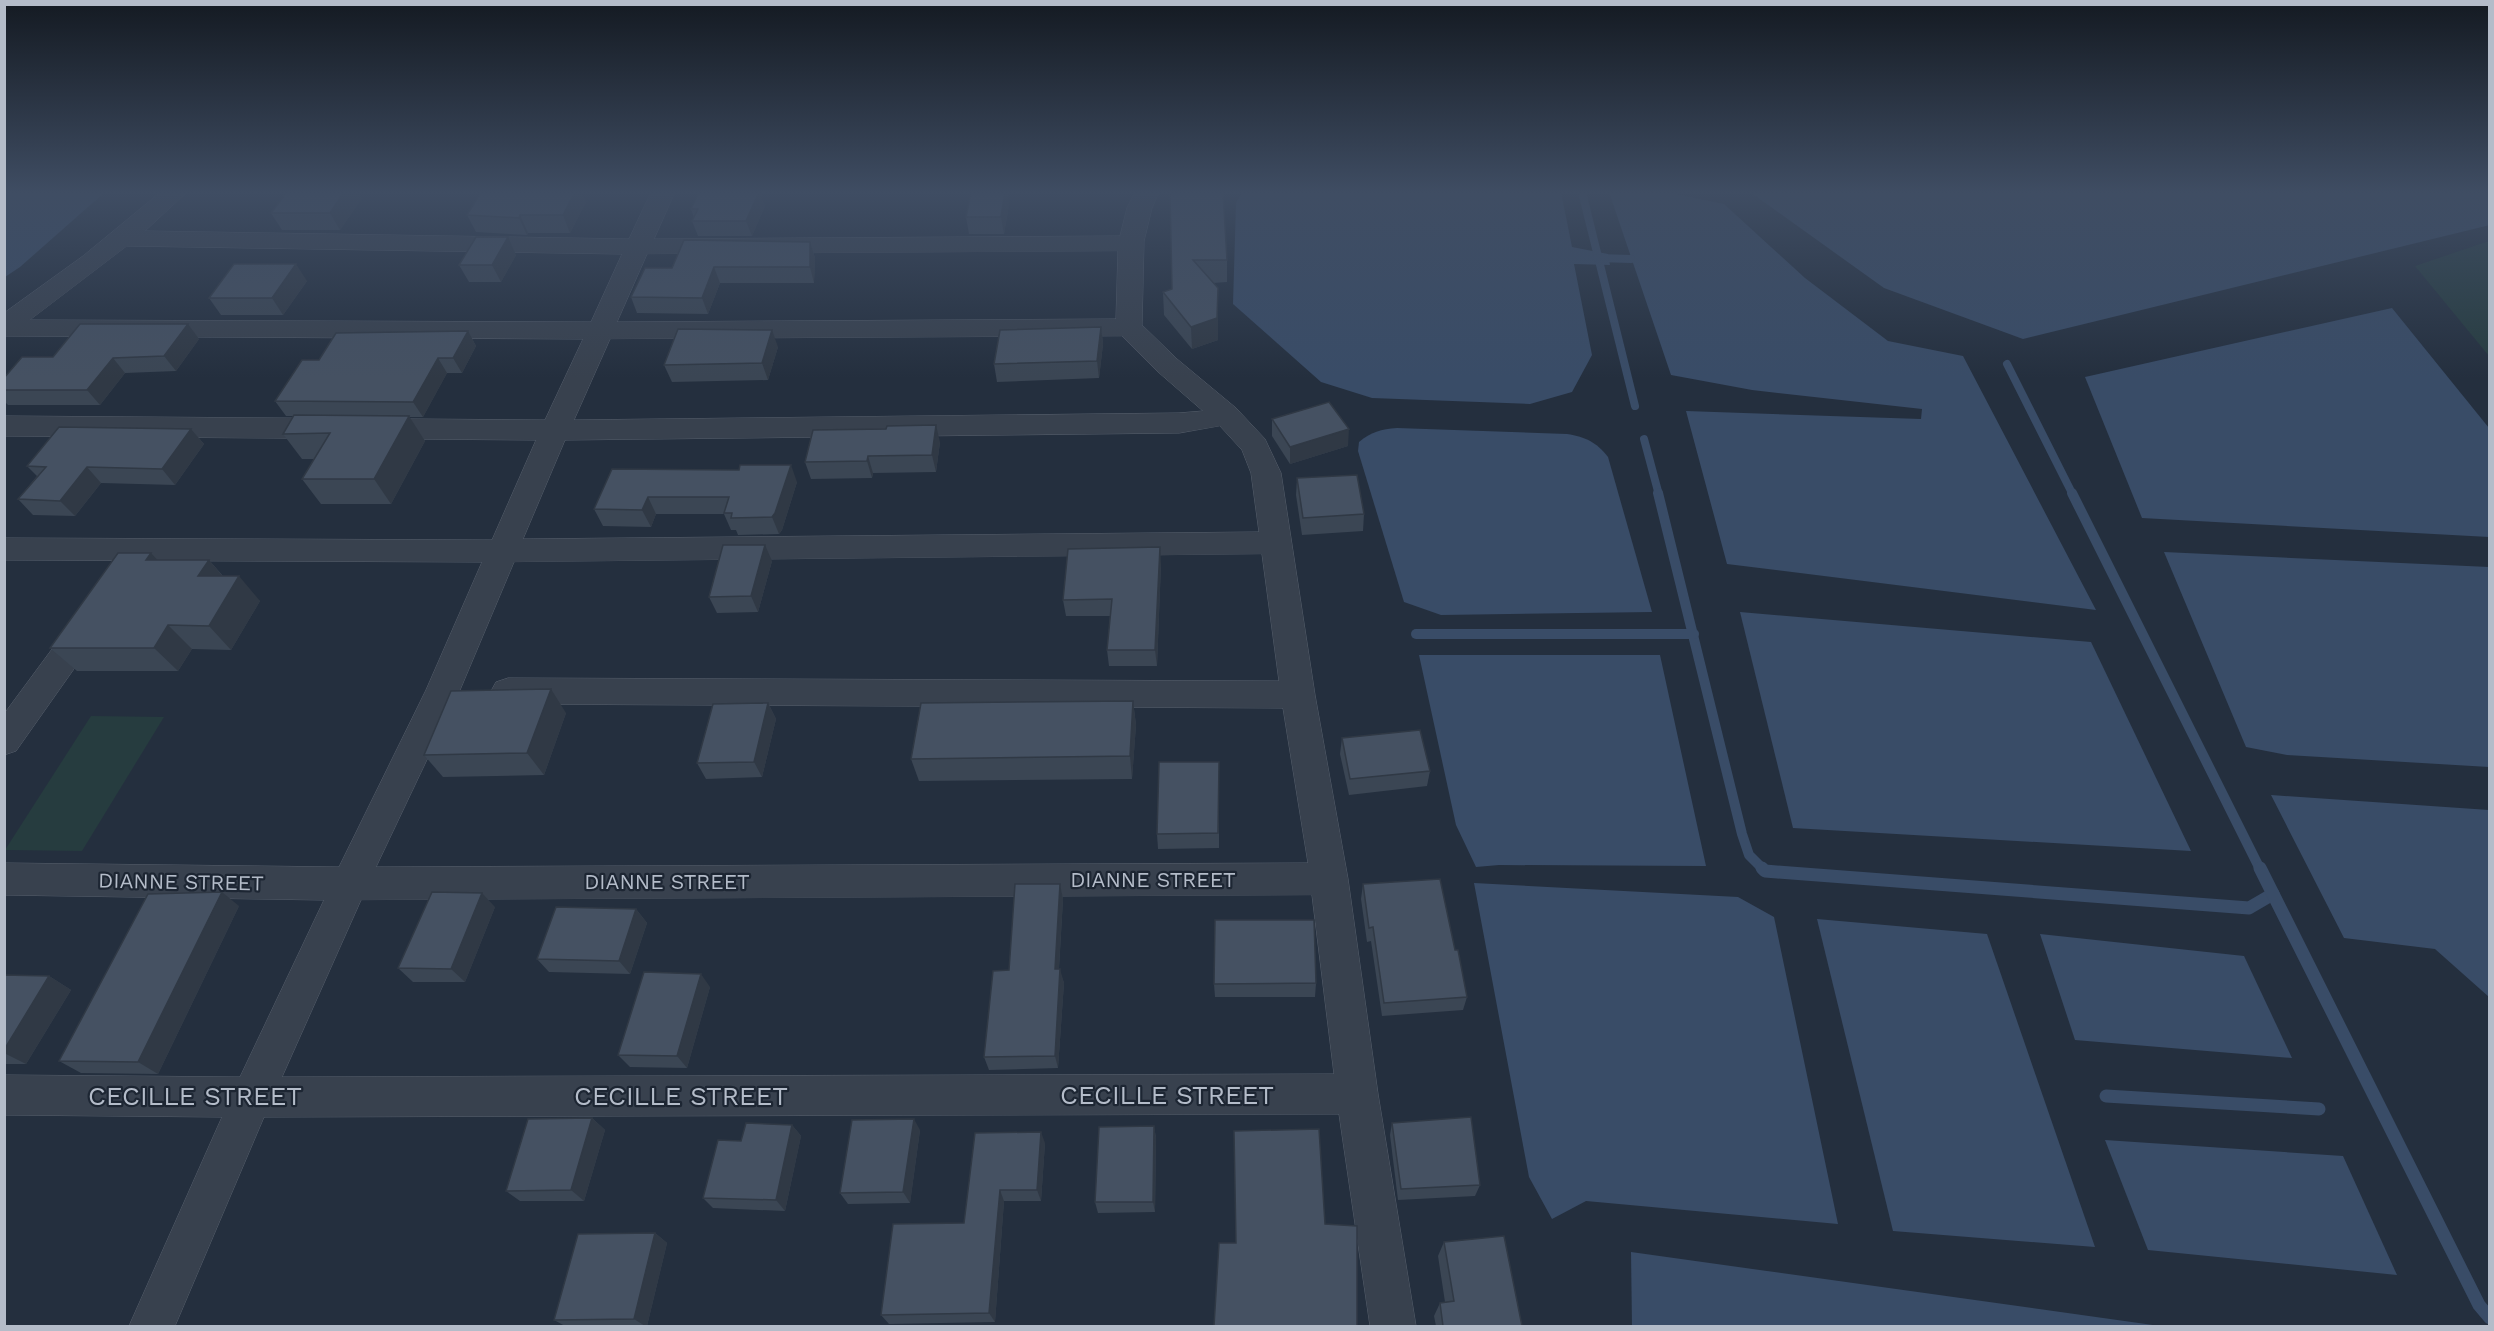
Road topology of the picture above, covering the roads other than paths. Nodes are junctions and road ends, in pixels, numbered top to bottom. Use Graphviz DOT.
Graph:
graph roads {
  1 [pos="101,254"];
  2 [pos="636,254"];
  3 [pos="1130,254"];
  4 [pos="4,327"];
  5 [pos="1129,327"];
  6 [pos="600,331"];
  7 [pos="1226,415"];
  8 [pos="4,426"];
  9 [pos="555,429"];
  10 [pos="1275,543"];
  11 [pos="4,549"];
  12 [pos="142,550"];
  13 [pos="503,551"];
  14 [pos="443,690"];
  15 [pos="1298,695"];
  16 [pos="18,700"];
  17 [pos="4,741"];
  18 [pos="4,879"];
  19 [pos="1329,879"];
  20 [pos="350,884"];
  21 [pos="1357,1094"];
  22 [pos="4,1095"];
  23 [pos="252,1097"];
  24 [pos="152,1326"];
  25 [pos="1393,1326"];
  1 -- 4 [label="street"];
  2 -- 6 [label="street"];
  3 -- 5 [label="street"];
  4 -- 6 [label="street"];
  5 -- 6 [label="street"];
  5 -- 7 [label="street"];
  6 -- 9 [label="street"];
  7 -- 9 [label="street"];
  7 -- 10 [label="street"];
  8 -- 9 [label="street"];
  9 -- 13 [label="street"];
  10 -- 13 [label="street"];
  10 -- 15 [label="street"];
  11 -- 12 [label="street"];
  12 -- 13 [label="street"];
  12 -- 16 [label="street"];
  13 -- 14 [label="street"];
  14 -- 15 [label="street"];
  14 -- 20 [label="street"];
  15 -- 19 [label="street"];
  16 -- 17 [label="street"];
  18 -- 20 [label="street, DIANNE STREET"];
  19 -- 20 [label="street, DIANNE STREET"];
  19 -- 21 [label="street"];
  20 -- 23 [label="street"];
  21 -- 23 [label="street, CECILLE STREET"];
  21 -- 25 [label="street"];
  22 -- 23 [label="street, CECILLE STREET"];
  23 -- 24 [label="street"];
}
